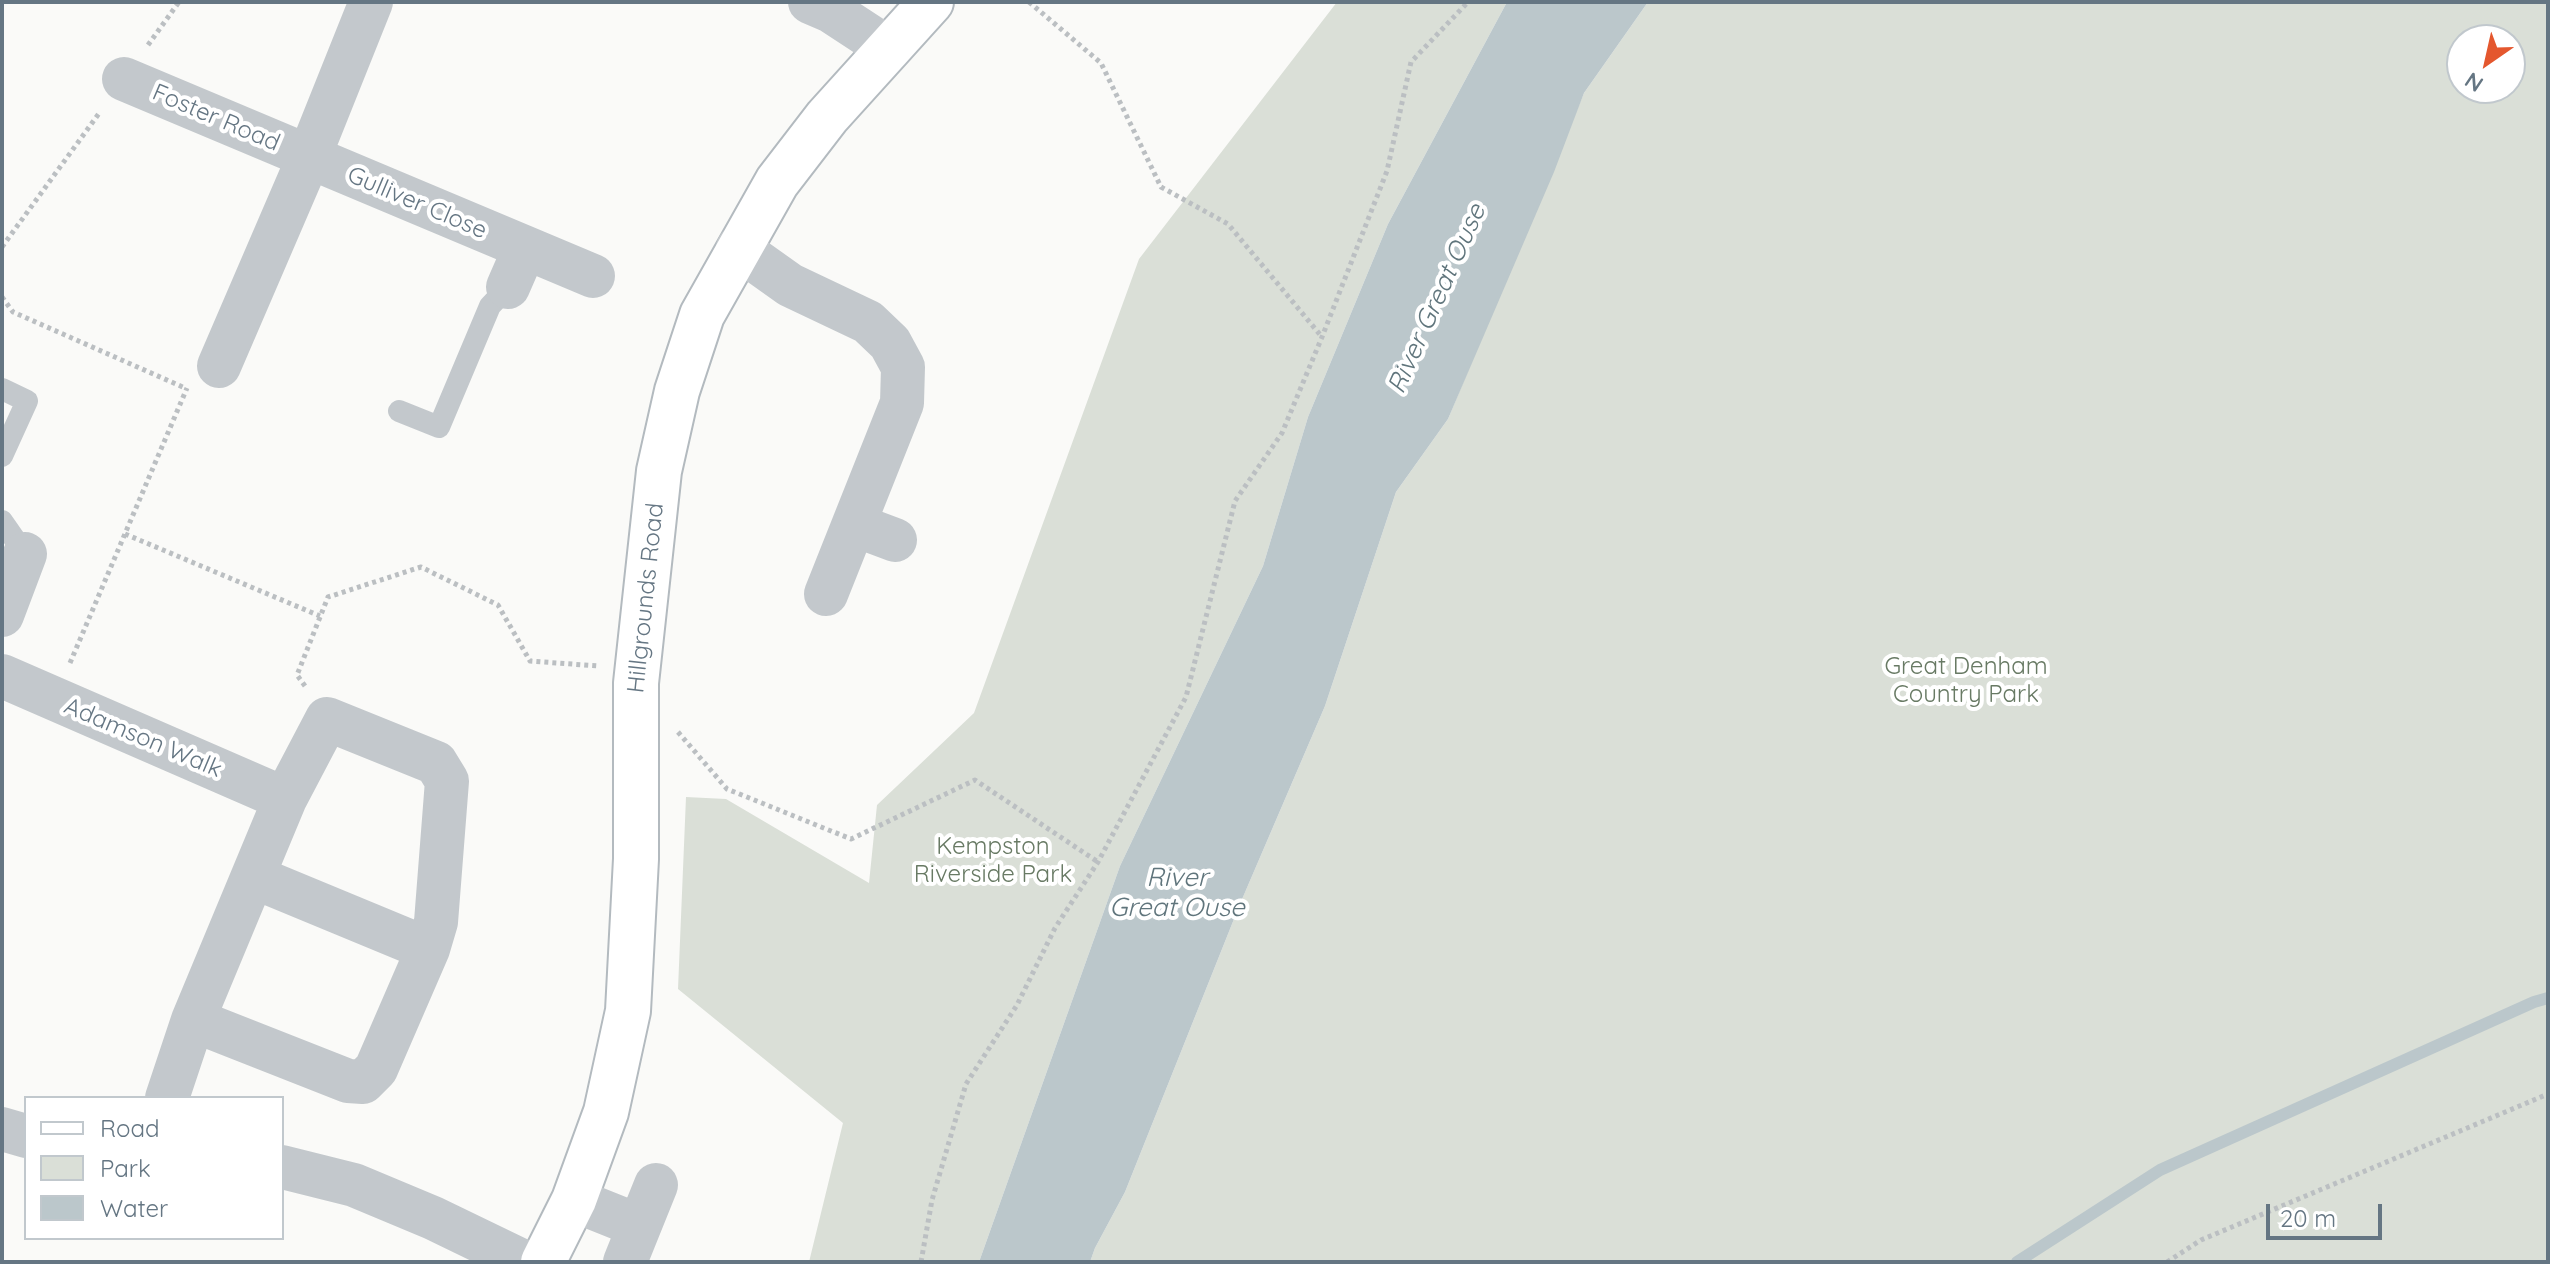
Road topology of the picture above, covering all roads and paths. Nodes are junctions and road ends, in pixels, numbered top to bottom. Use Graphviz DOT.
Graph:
graph roads {
  1 [pos="179,2"];
  2 [pos="371,2"];
  3 [pos="810,2"];
  4 [pos="931,2"];
  5 [pos="1029,2"];
  6 [pos="1468,2"];
  7 [pos="889,49"];
  8 [pos="124,79"];
  9 [pos="309,157"];
  10 [pos="2,247"];
  11 [pos="525,248"];
  12 [pos="738,248"];
  13 [pos="593,276"];
  14 [pos="508,287"];
  15 [pos="2,297"];
  16 [pos="1322,337"];
  17 [pos="203,377"];
  18 [pos="2,389"];
  19 [pos="399,411"];
  20 [pos="2,456"];
  21 [pos="125,534"];
  22 [pos="13,537"];
  23 [pos="826,594"];
  24 [pos="2,615"];
  25 [pos="320,616"];
  26 [pos="2,676"];
  27 [pos="636,683"];
  28 [pos="55,699"];
  29 [pos="327,719"];
  30 [pos="677,731"];
  31 [pos="285,799"];
  32 [pos="1098,862"];
  33 [pos="254,877"];
  34 [pos="428,949"];
  35 [pos="193,1020"];
  36 [pos="2548,1094"];
  37 [pos="168,1096"];
  38 [pos="284,1168"];
  39 [pos="656,1185"];
  40 [pos="574,1200"];
  41 [pos="632,1244"];
  42 [pos="524,1262"];
  43 [pos="543,1262"];
  44 [pos="921,1262"];
  45 [pos="2167,1262"];
  1 -- 8 [label="path"];
  2 -- 9 [label="street"];
  3 -- 7 [label="street"];
  4 -- 7 [label="street, Hillgrounds Road"];
  5 -- 16 [label="path"];
  6 -- 16 [label="path"];
  7 -- 12 [label="street, Hillgrounds Road"];
  8 -- 9 [label="street, Foster Road"];
  8 -- 10 [label="path"];
  9 -- 11 [label="street, Gulliver Close"];
  9 -- 17 [label="street"];
  11 -- 13 [label="street, Gulliver Close"];
  11 -- 14 [label="street"];
  12 -- 23 [label="street"];
  12 -- 27 [label="street, Hillgrounds Road"];
  14 -- 19 [label="lane"];
  15 -- 17 [label="path"];
  16 -- 32 [label="path"];
  17 -- 21 [label="path"];
  18 -- 20 [label="lane"];
  21 -- 25 [label="path"];
  21 -- 28 [label="path"];
  22 -- 24 [label="street"];
  25 -- 27 [label="path"];
  25 -- 29 [label="path"];
  26 -- 28 [label="street, Adamson Walk"];
  27 -- 40 [label="street, Hillgrounds Road"];
  28 -- 31 [label="street, Adamson Walk"];
  29 -- 31 [label="street"];
  29 -- 34 [label="street"];
  30 -- 32 [label="path"];
  31 -- 33 [label="street"];
  32 -- 44 [label="path"];
  33 -- 34 [label="street"];
  33 -- 35 [label="street"];
  34 -- 35 [label="street"];
  35 -- 37 [label="street"];
  36 -- 45 [label="path"];
  38 -- 42 [label="street"];
  39 -- 41 [label="street"];
  40 -- 41 [label="street"];
  40 -- 43 [label="street, Hillgrounds Road"];
}
